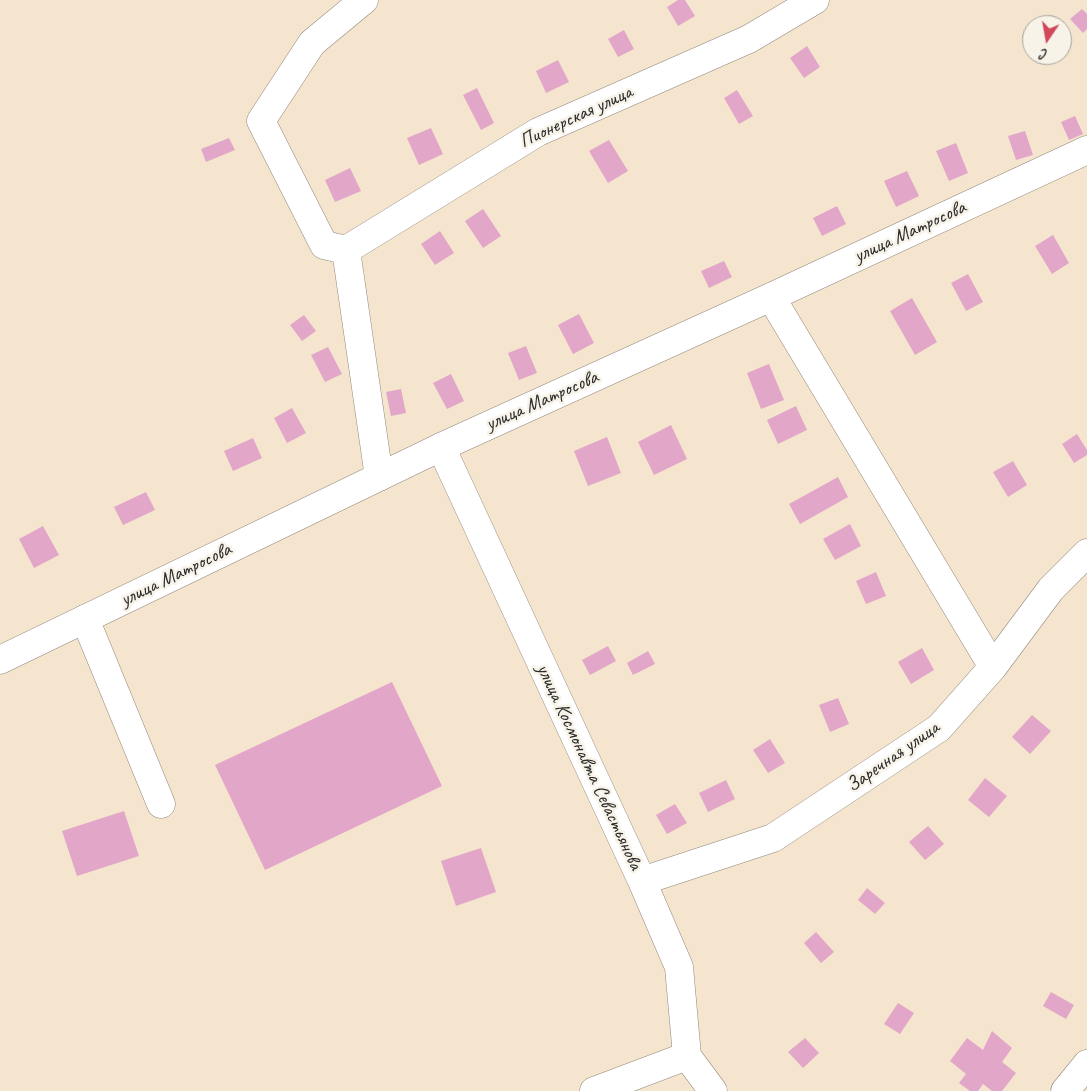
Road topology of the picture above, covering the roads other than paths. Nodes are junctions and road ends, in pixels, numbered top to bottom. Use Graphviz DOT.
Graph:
graph roads {
  1 [pos="364,0"];
  2 [pos="815,0"];
  3 [pos="1087,150"];
  4 [pos="346,250"];
  5 [pos="771,297"];
  6 [pos="440,446"];
  7 [pos="379,477"];
  8 [pos="1087,553"];
  9 [pos="85,619"];
  10 [pos="0,660"];
  11 [pos="993,667"];
  12 [pos="161,804"];
  13 [pos="642,881"];
  14 [pos="1087,1064"];
  15 [pos="697,1077"];
  16 [pos="594,1091"];
  17 [pos="1065,1091"];
  1 -- 4 [label="street"];
  2 -- 4 [label="street, Пионерская улица"];
  3 -- 5 [label="street, улица Матросова"];
  4 -- 7 [label="street"];
  5 -- 6 [label="street, улица Матросова"];
  5 -- 11 [label="street"];
  6 -- 7 [label="street, улица Матросова"];
  6 -- 13 [label="street, улица Космонавта Севастьянова"];
  7 -- 9 [label="street, улица Матросова"];
  8 -- 11 [label="street, Заречная улица"];
  9 -- 10 [label="street, улица Матросова"];
  9 -- 12 [label="street"];
  11 -- 13 [label="street, Заречная улица"];
  13 -- 15 [label="street, улица Космонавта Севастьянова"];
  14 -- 17 [label="street"];
  15 -- 16 [label="street"];
}
